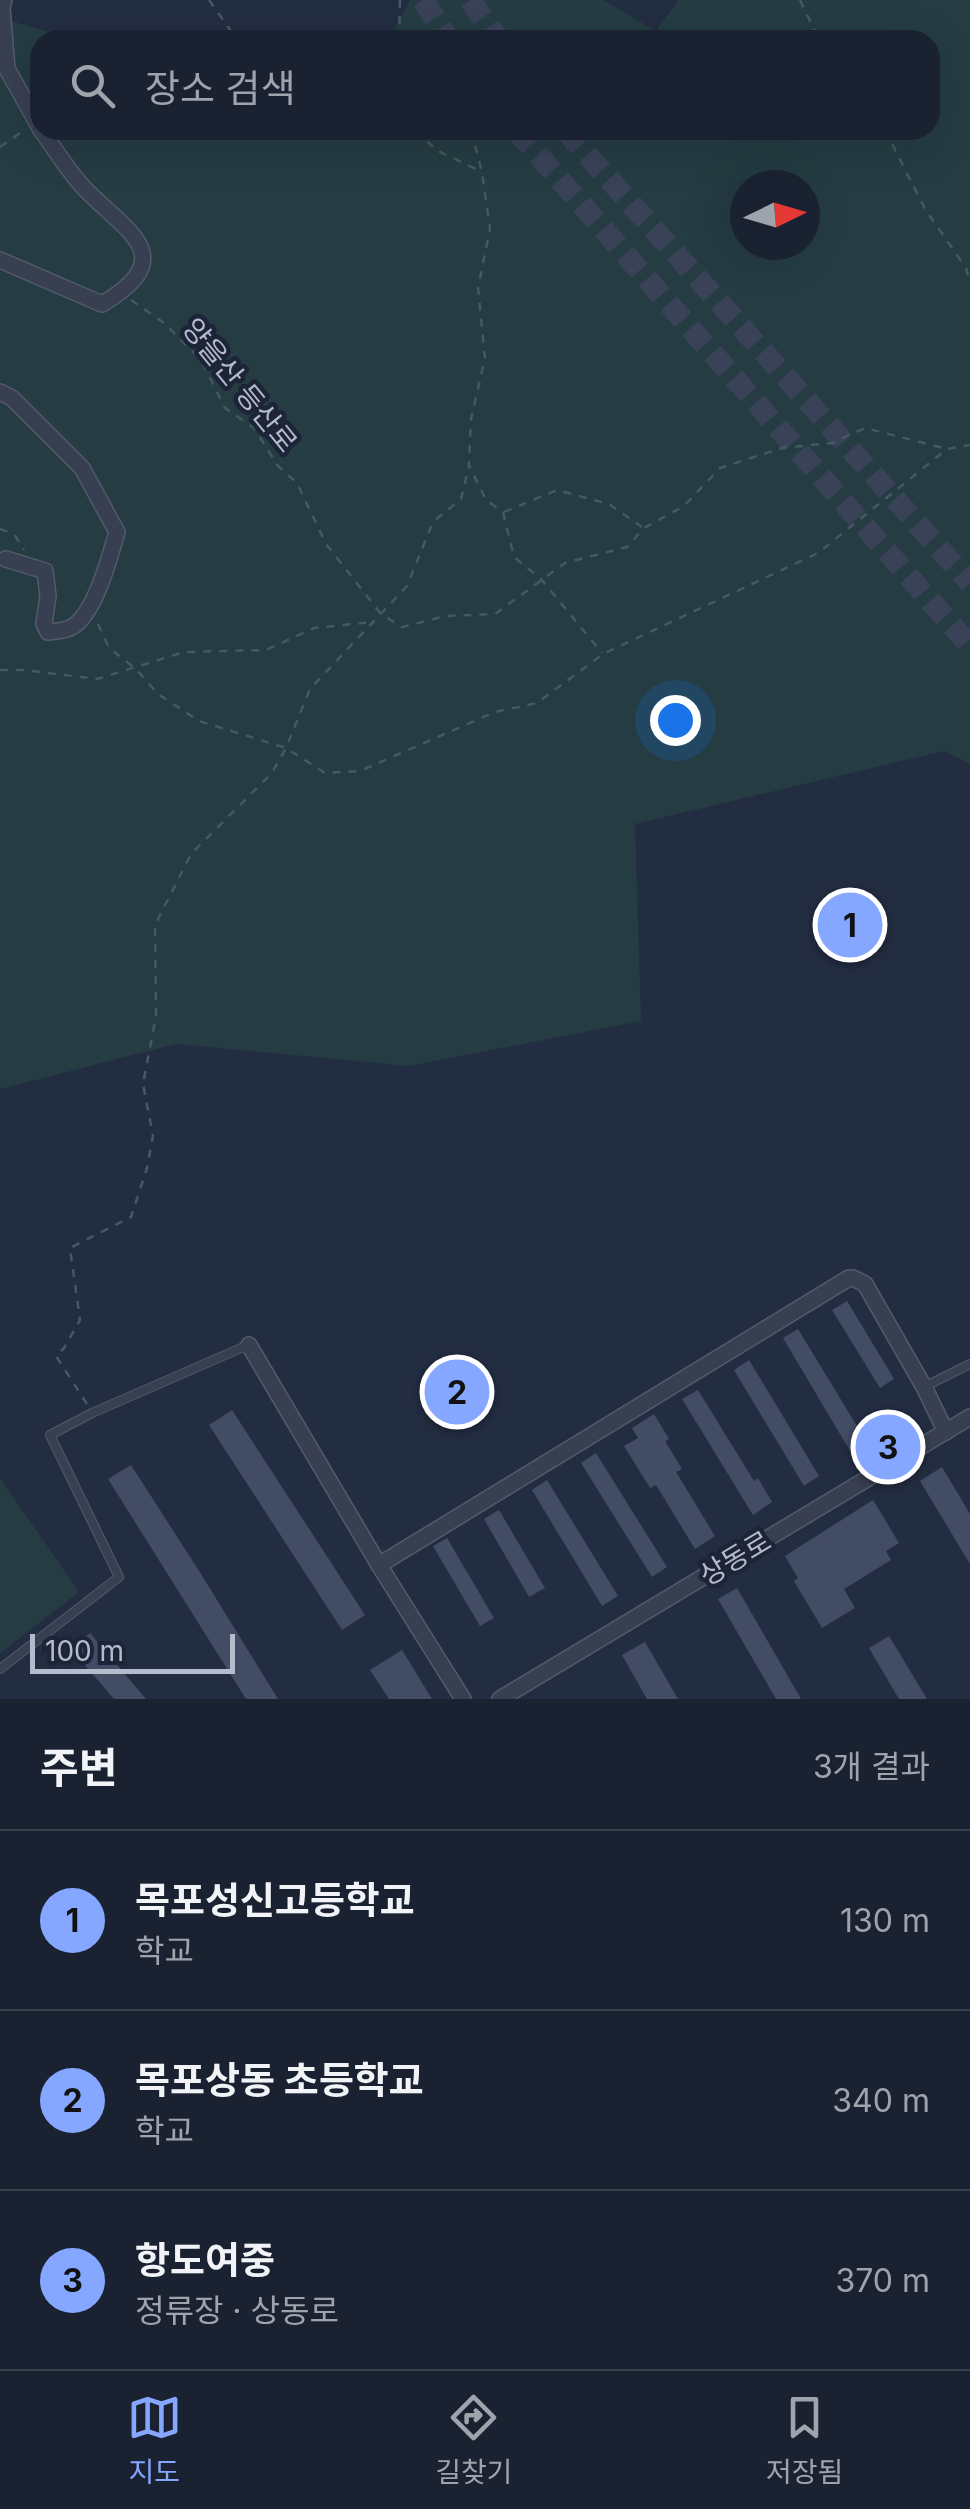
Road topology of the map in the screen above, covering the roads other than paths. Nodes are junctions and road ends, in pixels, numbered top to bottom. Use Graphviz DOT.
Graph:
graph roads {
  1 [pos="4,0"];
  2 [pos="30,111"];
  3 [pos="48,140"];
  4 [pos="0,260"];
  5 [pos="0,392"];
  6 [pos="6,559"];
  7 [pos="248,1345"];
  8 [pos="970,1364"];
  9 [pos="924,1388"];
  10 [pos="970,1418"];
  11 [pos="970,1431"];
  12 [pos="946,1432"];
  13 [pos="378,1565"];
  14 [pos="0,1669"];
  15 [pos="463,1699"];
  16 [pos="500,1699"];
  1 -- 2 [label="street"];
  3 -- 4 [label="street"];
  5 -- 6 [label="street"];
  7 -- 13 [label="street"];
  7 -- 14 [label="lane"];
  8 -- 9 [label="lane"];
  9 -- 12 [label="street"];
  9 -- 13 [label="street"];
  10 -- 12 [label="street, 상동로"];
  11 -- 12 [label="street"];
  12 -- 16 [label="street, 상동로"];
  13 -- 15 [label="street"];
}
